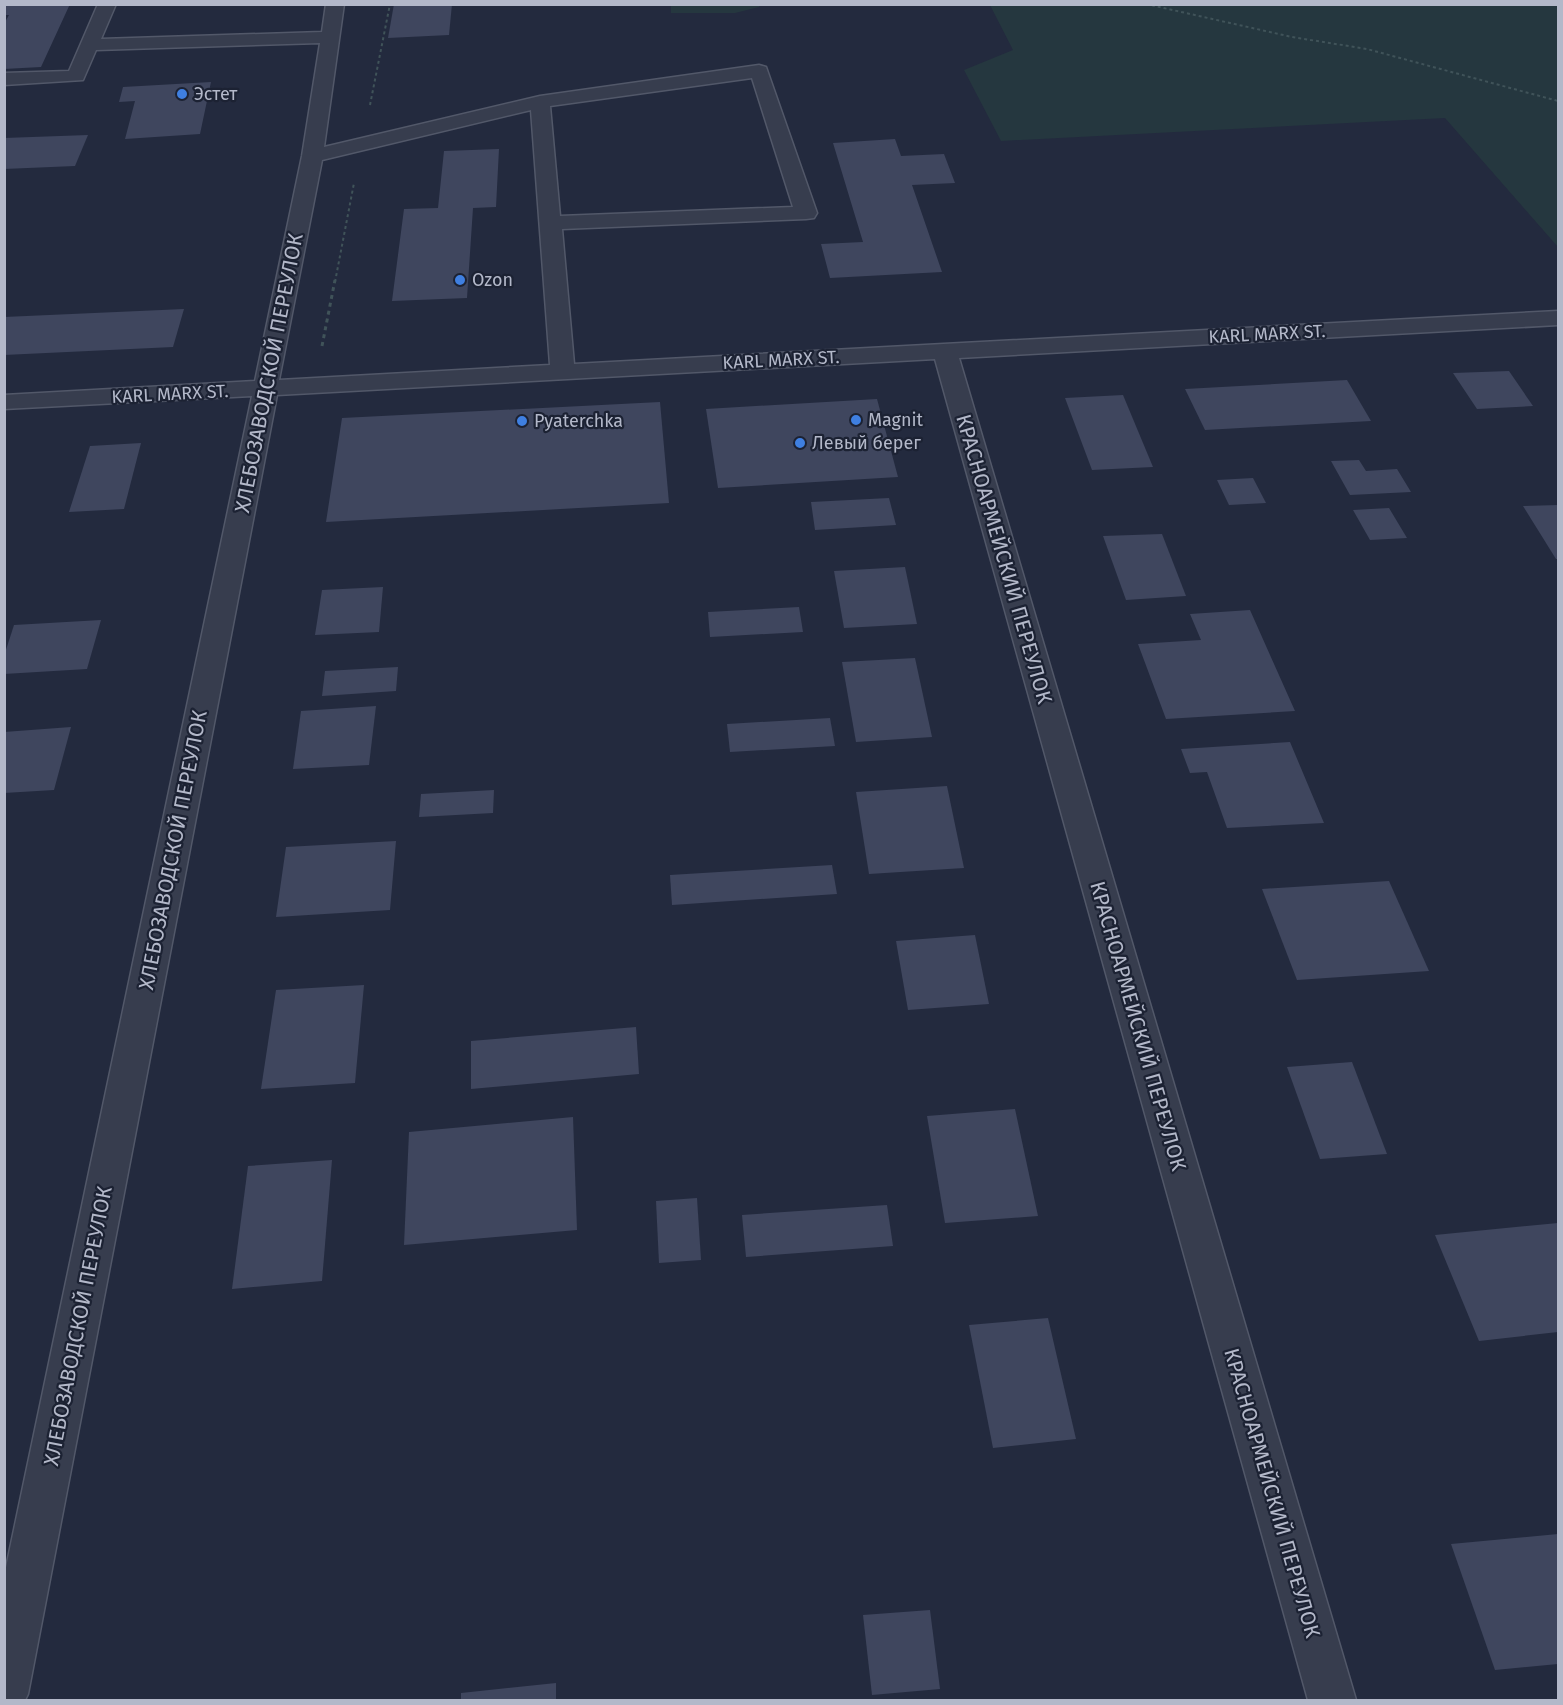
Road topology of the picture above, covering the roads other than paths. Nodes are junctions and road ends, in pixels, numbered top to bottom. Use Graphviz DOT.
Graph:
graph roads {
  1 [pos="107,4"];
  2 [pos="335,4"];
  3 [pos="329,37"];
  4 [pos="89,45"];
  5 [pos="4,79"];
  6 [pos="540,102"];
  7 [pos="312,156"];
  8 [pos="550,223"];
  9 [pos="1558,318"];
  10 [pos="945,351"];
  11 [pos="563,372"];
  12 [pos="266,389"];
  13 [pos="4,402"];
  14 [pos="4,1694"];
  15 [pos="1332,1701"];
  1 -- 4 [label="street"];
  2 -- 3 [label="street, ХЛЕБОЗАВОДСКОЙ ПЕРЕУЛОК"];
  3 -- 4 [label="street"];
  3 -- 7 [label="street, ХЛЕБОЗАВОДСКОЙ ПЕРЕУЛОК"];
  4 -- 5 [label="street"];
  6 -- 7 [label="street"];
  6 -- 8 [label="street"];
  6 -- 8 [label="street"];
  7 -- 12 [label="street, ХЛЕБОЗАВОДСКОЙ ПЕРЕУЛОК"];
  8 -- 11 [label="street"];
  9 -- 10 [label="street, KARL MARX ST."];
  10 -- 11 [label="street, KARL MARX ST."];
  10 -- 15 [label="street, КРАСНОАРМЕЙСКИЙ ПЕРЕУЛОК"];
  11 -- 12 [label="street, KARL MARX ST."];
  12 -- 13 [label="street, KARL MARX ST."];
  12 -- 14 [label="street, ХЛЕБОЗАВОДСКОЙ ПЕРЕУЛОК"];
}
